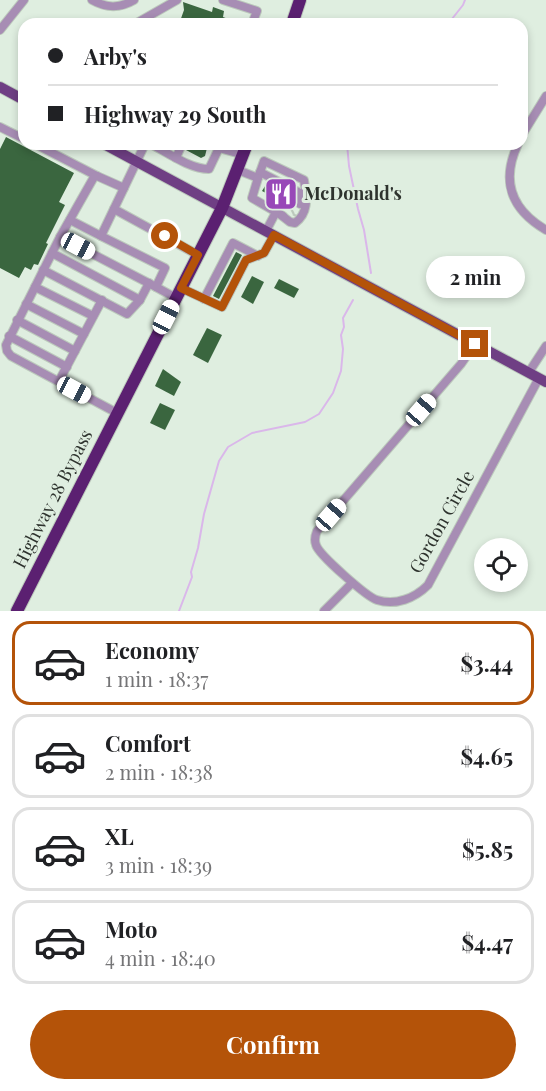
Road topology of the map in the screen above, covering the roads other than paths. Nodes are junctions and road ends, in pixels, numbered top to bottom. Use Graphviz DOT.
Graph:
graph roads {
  1 [pos="24,0"];
  2 [pos="92,0"];
  3 [pos="134,0"];
  4 [pos="177,0"];
  5 [pos="223,0"];
  6 [pos="300,0"];
  7 [pos="146,18"];
  8 [pos="254,18"];
  9 [pos="294,18"];
  10 [pos="0,30"];
  11 [pos="0,87"];
  12 [pos="546,96"];
  13 [pos="18,97"];
  14 [pos="542,109"];
  15 [pos="0,127"];
  16 [pos="528,127"];
  17 [pos="18,136"];
  18 [pos="47,150"];
  19 [pos="116,150"];
  20 [pos="142,150"];
  21 [pos="167,150"];
  22 [pos="179,150"];
  23 [pos="217,150"];
  24 [pos="245,150"];
  25 [pos="516,150"];
  26 [pos="176,158"];
  27 [pos="137,161"];
  28 [pos="237,170"];
  29 [pos="259,175"];
  30 [pos="97,176"];
  31 [pos="124,188"];
  32 [pos="114,208"];
  33 [pos="222,208"];
  34 [pos="278,213"];
  35 [pos="70,220"];
  36 [pos="546,230"];
  37 [pos="270,233"];
  38 [pos="101,236"];
  39 [pos="60,237"];
  40 [pos="52,253"];
  41 [pos="198,255"];
  42 [pos="258,256"];
  43 [pos="44,270"];
  44 [pos="153,285"];
  45 [pos="35,287"];
  46 [pos="179,293"];
  47 [pos="204,299"];
  48 [pos="102,300"];
  49 [pos="140,300"];
  50 [pos="26,304"];
  51 [pos="93,316"];
  52 [pos="17,320"];
  53 [pos="84,334"];
  54 [pos="5,339"];
  55 [pos="475,344"];
  56 [pos="546,346"];
  57 [pos="75,351"];
  58 [pos="67,367"];
  59 [pos="529,372"];
  60 [pos="543,380"];
  61 [pos="59,381"];
  62 [pos="117,412"];
  63 [pos="352,583"];
  64 [pos="17,611"];
  65 [pos="324,611"];
  1 -- 10 [label="street"];
  2 -- 3 [label="street"];
  4 -- 7 [label="street"];
  5 -- 8 [label="street"];
  6 -- 9 [label="highway"];
  11 -- 13 [label="main road"];
  12 -- 14 [label="street"];
  14 -- 16 [label="street"];
  15 -- 17 [label="street"];
  18 -- 30 [label="street"];
  19 -- 27 [label="main road"];
  20 -- 27 [label="street"];
  21 -- 26 [label="street"];
  22 -- 26 [label="street"];
  23 -- 26 [label="street"];
  24 -- 28 [label="highway, Highway 28 Bypass"];
  25 -- 36 [label="street"];
  27 -- 31 [label="street"];
  27 -- 33 [label="main road"];
  28 -- 29 [label="street"];
  28 -- 33 [label="highway, Highway 28 Bypass"];
  29 -- 34 [label="street"];
  29 -- 34 [label="street"];
  29 -- 34 [label="street"];
  30 -- 31 [label="street"];
  30 -- 35 [label="street"];
  31 -- 32 [label="street"];
  32 -- 38 [label="street"];
  32 -- 41 [label="street"];
  33 -- 37 [label="main road"];
  33 -- 41 [label="highway, Highway 28 Bypass"];
  34 -- 37 [label="street"];
  35 -- 38 [label="street"];
  35 -- 39 [label="street"];
  37 -- 42 [label="street"];
  37 -- 55 [label="main road"];
  38 -- 44 [label="street"];
  39 -- 40 [label="street"];
  39 -- 44 [label="street"];
  40 -- 43 [label="street"];
  40 -- 49 [label="street"];
  41 -- 46 [label="highway, Highway 28 Bypass"];
  42 -- 47 [label="street"];
  42 -- 47 [label="street"];
  43 -- 45 [label="street"];
  43 -- 48 [label="street"];
  44 -- 46 [label="street"];
  44 -- 49 [label="street"];
  45 -- 50 [label="street"];
  45 -- 51 [label="street"];
  46 -- 47 [label="street"];
  46 -- 62 [label="highway, Highway 28 Bypass"];
  48 -- 49 [label="street"];
  48 -- 51 [label="street"];
  50 -- 52 [label="street"];
  50 -- 53 [label="street"];
  51 -- 53 [label="street"];
  52 -- 54 [label="street"];
  52 -- 57 [label="street"];
  53 -- 57 [label="street"];
  54 -- 58 [label="street"];
  54 -- 61 [label="street"];
  55 -- 59 [label="main road"];
  55 -- 63 [label="street, Gordon Circle"];
  56 -- 59 [label="street"];
  57 -- 58 [label="street"];
  58 -- 61 [label="street"];
  59 -- 60 [label="main road"];
  60 -- 63 [label="street, Gordon Circle"];
  61 -- 62 [label="street"];
  62 -- 64 [label="highway, Highway 28 Bypass"];
  63 -- 65 [label="street"];
}
